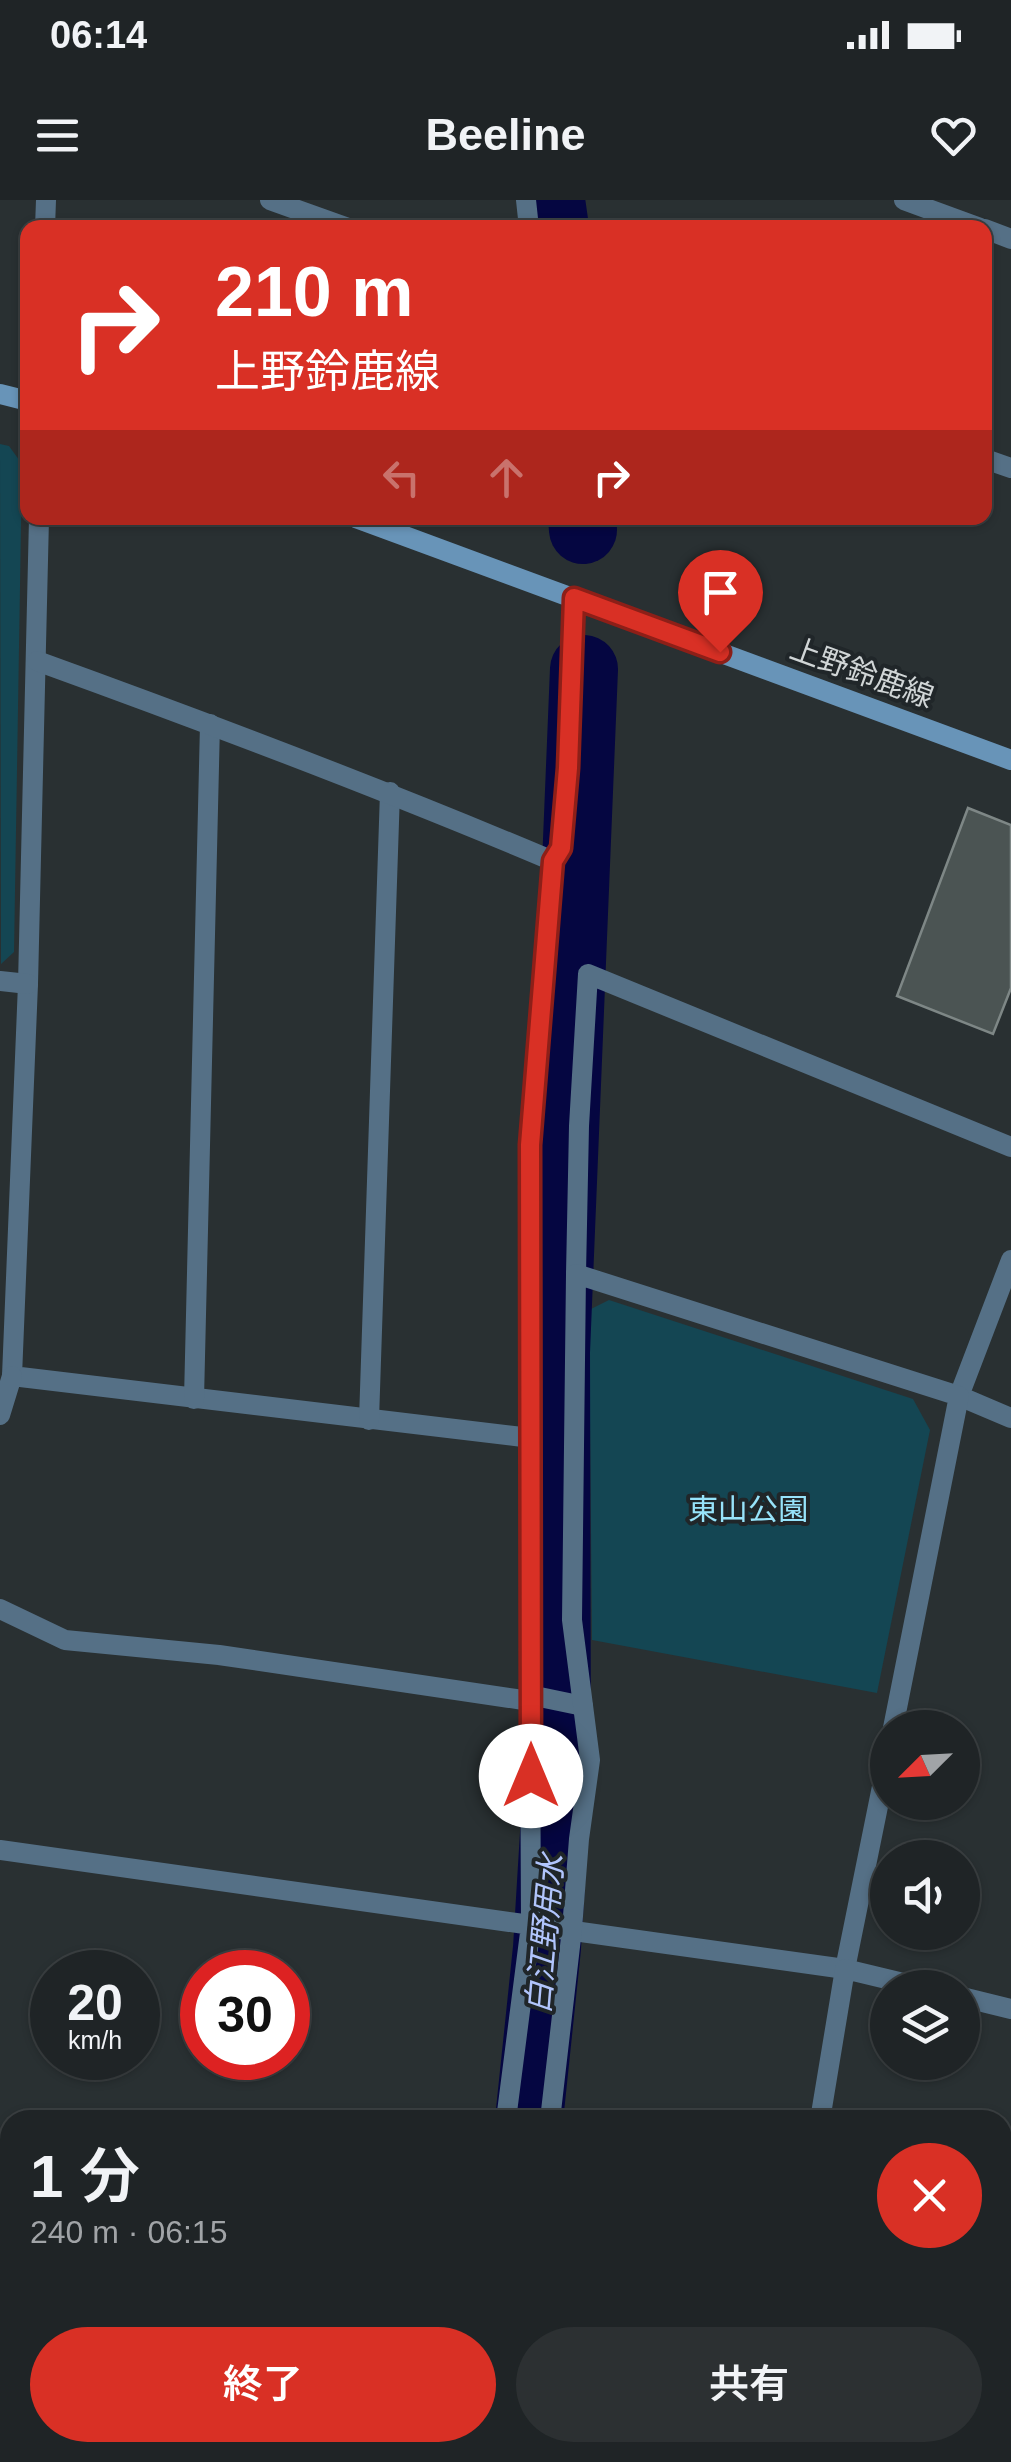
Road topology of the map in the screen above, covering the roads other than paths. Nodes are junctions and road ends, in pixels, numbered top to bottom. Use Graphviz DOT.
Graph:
graph roads {
  1 [pos="270,200"];
  2 [pos="904,200"];
  3 [pos="326,220"];
  4 [pos="960,220"];
  5 [pos="38,525"];
  6 [pos="375,525"];
  7 [pos="574,598"];
  8 [pos="37,660"];
  9 [pos="210,724"];
  10 [pos="1011,760"];
  11 [pos="390,792"];
  12 [pos="553,861"];
  13 [pos="0,981"];
  14 [pos="28,984"];
  15 [pos="1011,1146"];
  16 [pos="1011,1260"];
  17 [pos="576,1274"];
  18 [pos="12,1376"];
  19 [pos="960,1396"];
  20 [pos="194,1399"];
  21 [pos="0,1415"];
  22 [pos="1011,1418"];
  23 [pos="370,1420"];
  24 [pos="531,1438"];
  25 [pos="0,1609"];
  26 [pos="534,1698"];
  27 [pos="576,1704"];
  28 [pos="898,1710"];
  29 [pos="875,1820"];
  30 [pos="0,1850"];
  31 [pos="534,1926"];
  32 [pos="568,1929"];
  33 [pos="845,1969"];
  34 [pos="870,1975"];
  35 [pos="980,2001"];
  36 [pos="1011,2008"];
  37 [pos="507,2110"];
  38 [pos="551,2110"];
  39 [pos="822,2110"];
  1 -- 3 [label="street"];
  2 -- 4 [label="street"];
  5 -- 8 [label="street"];
  6 -- 7 [label="main road, 上野鈴鹿線"];
  7 -- 10 [label="main road, 上野鈴鹿線"];
  7 -- 12 [label="lane"];
  8 -- 9 [label="street"];
  8 -- 14 [label="street"];
  9 -- 11 [label="street"];
  9 -- 20 [label="street"];
  11 -- 12 [label="street"];
  11 -- 23 [label="street"];
  12 -- 24 [label="street"];
  13 -- 14 [label="street"];
  14 -- 18 [label="street"];
  15 -- 17 [label="street"];
  16 -- 19 [label="street"];
  17 -- 19 [label="street"];
  17 -- 27 [label="street"];
  18 -- 20 [label="street"];
  18 -- 21 [label="street"];
  19 -- 22 [label="street"];
  19 -- 28 [label="street"];
  20 -- 23 [label="street"];
  23 -- 24 [label="street"];
  24 -- 26 [label="street"];
  25 -- 26 [label="street"];
  26 -- 27 [label="street"];
  26 -- 31 [label="street"];
  27 -- 32 [label="street"];
  29 -- 33 [label="street"];
  30 -- 31 [label="street"];
  31 -- 32 [label="street"];
  31 -- 37 [label="street"];
  32 -- 33 [label="street"];
  32 -- 38 [label="street"];
  33 -- 34 [label="street"];
  33 -- 39 [label="street"];
  35 -- 36 [label="street"];
}
